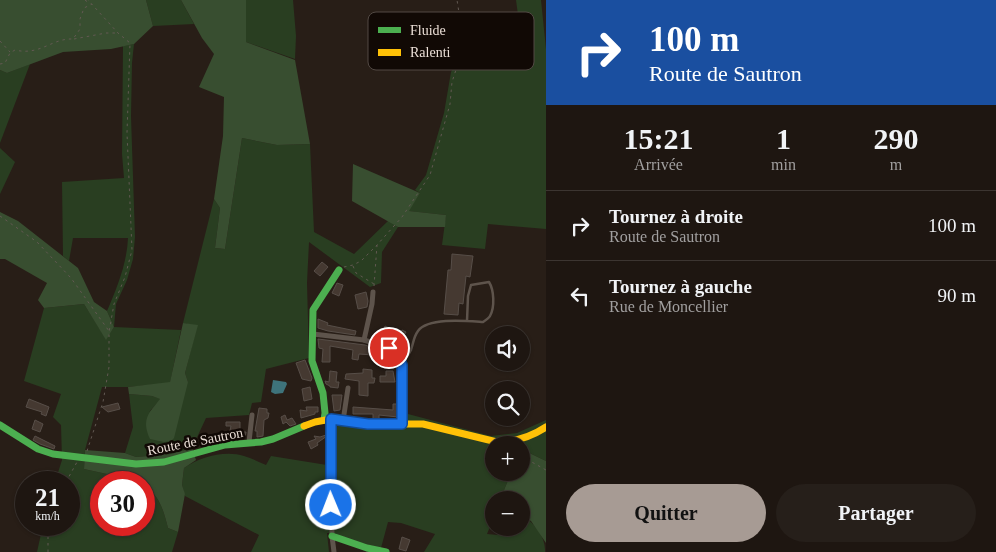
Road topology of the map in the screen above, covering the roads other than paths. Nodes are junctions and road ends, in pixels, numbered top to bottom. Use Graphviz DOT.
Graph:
graph roads {
  1 [pos="339,270"];
  2 [pos="373,292"];
  3 [pos="467,321"];
  4 [pos="313,334"];
  5 [pos="364,340"];
  6 [pos="412,349"];
  7 [pos="397,354"];
  8 [pos="401,361"];
  9 [pos="348,388"];
  10 [pos="252,415"];
  11 [pos="328,420"];
  12 [pos="343,421"];
  13 [pos="0,424"];
  14 [pos="402,424"];
  15 [pos="546,427"];
  16 [pos="250,442"];
  17 [pos="332,536"];
  18 [pos="334,552"];
  19 [pos="386,552"];
  1 -- 4 [label="street"];
  2 -- 5 [label="street"];
  3 -- 3 [label="lane"];
  3 -- 6 [label="lane"];
  4 -- 5 [label="street"];
  4 -- 11 [label="street"];
  5 -- 7 [label="street"];
  6 -- 7 [label="lane"];
  6 -- 8 [label="lane"];
  7 -- 8 [label="street"];
  8 -- 14 [label="street"];
  9 -- 12 [label="street"];
  10 -- 16 [label="street"];
  11 -- 12 [label="street, Route de Sautron"];
  11 -- 16 [label="street, Route de Sautron"];
  11 -- 17 [label="street"];
  12 -- 14 [label="street, Route de Sautron"];
  13 -- 16 [label="street, Route de Sautron"];
  14 -- 15 [label="street, Route de Sautron"];
  17 -- 18 [label="street"];
  17 -- 19 [label="street"];
}
